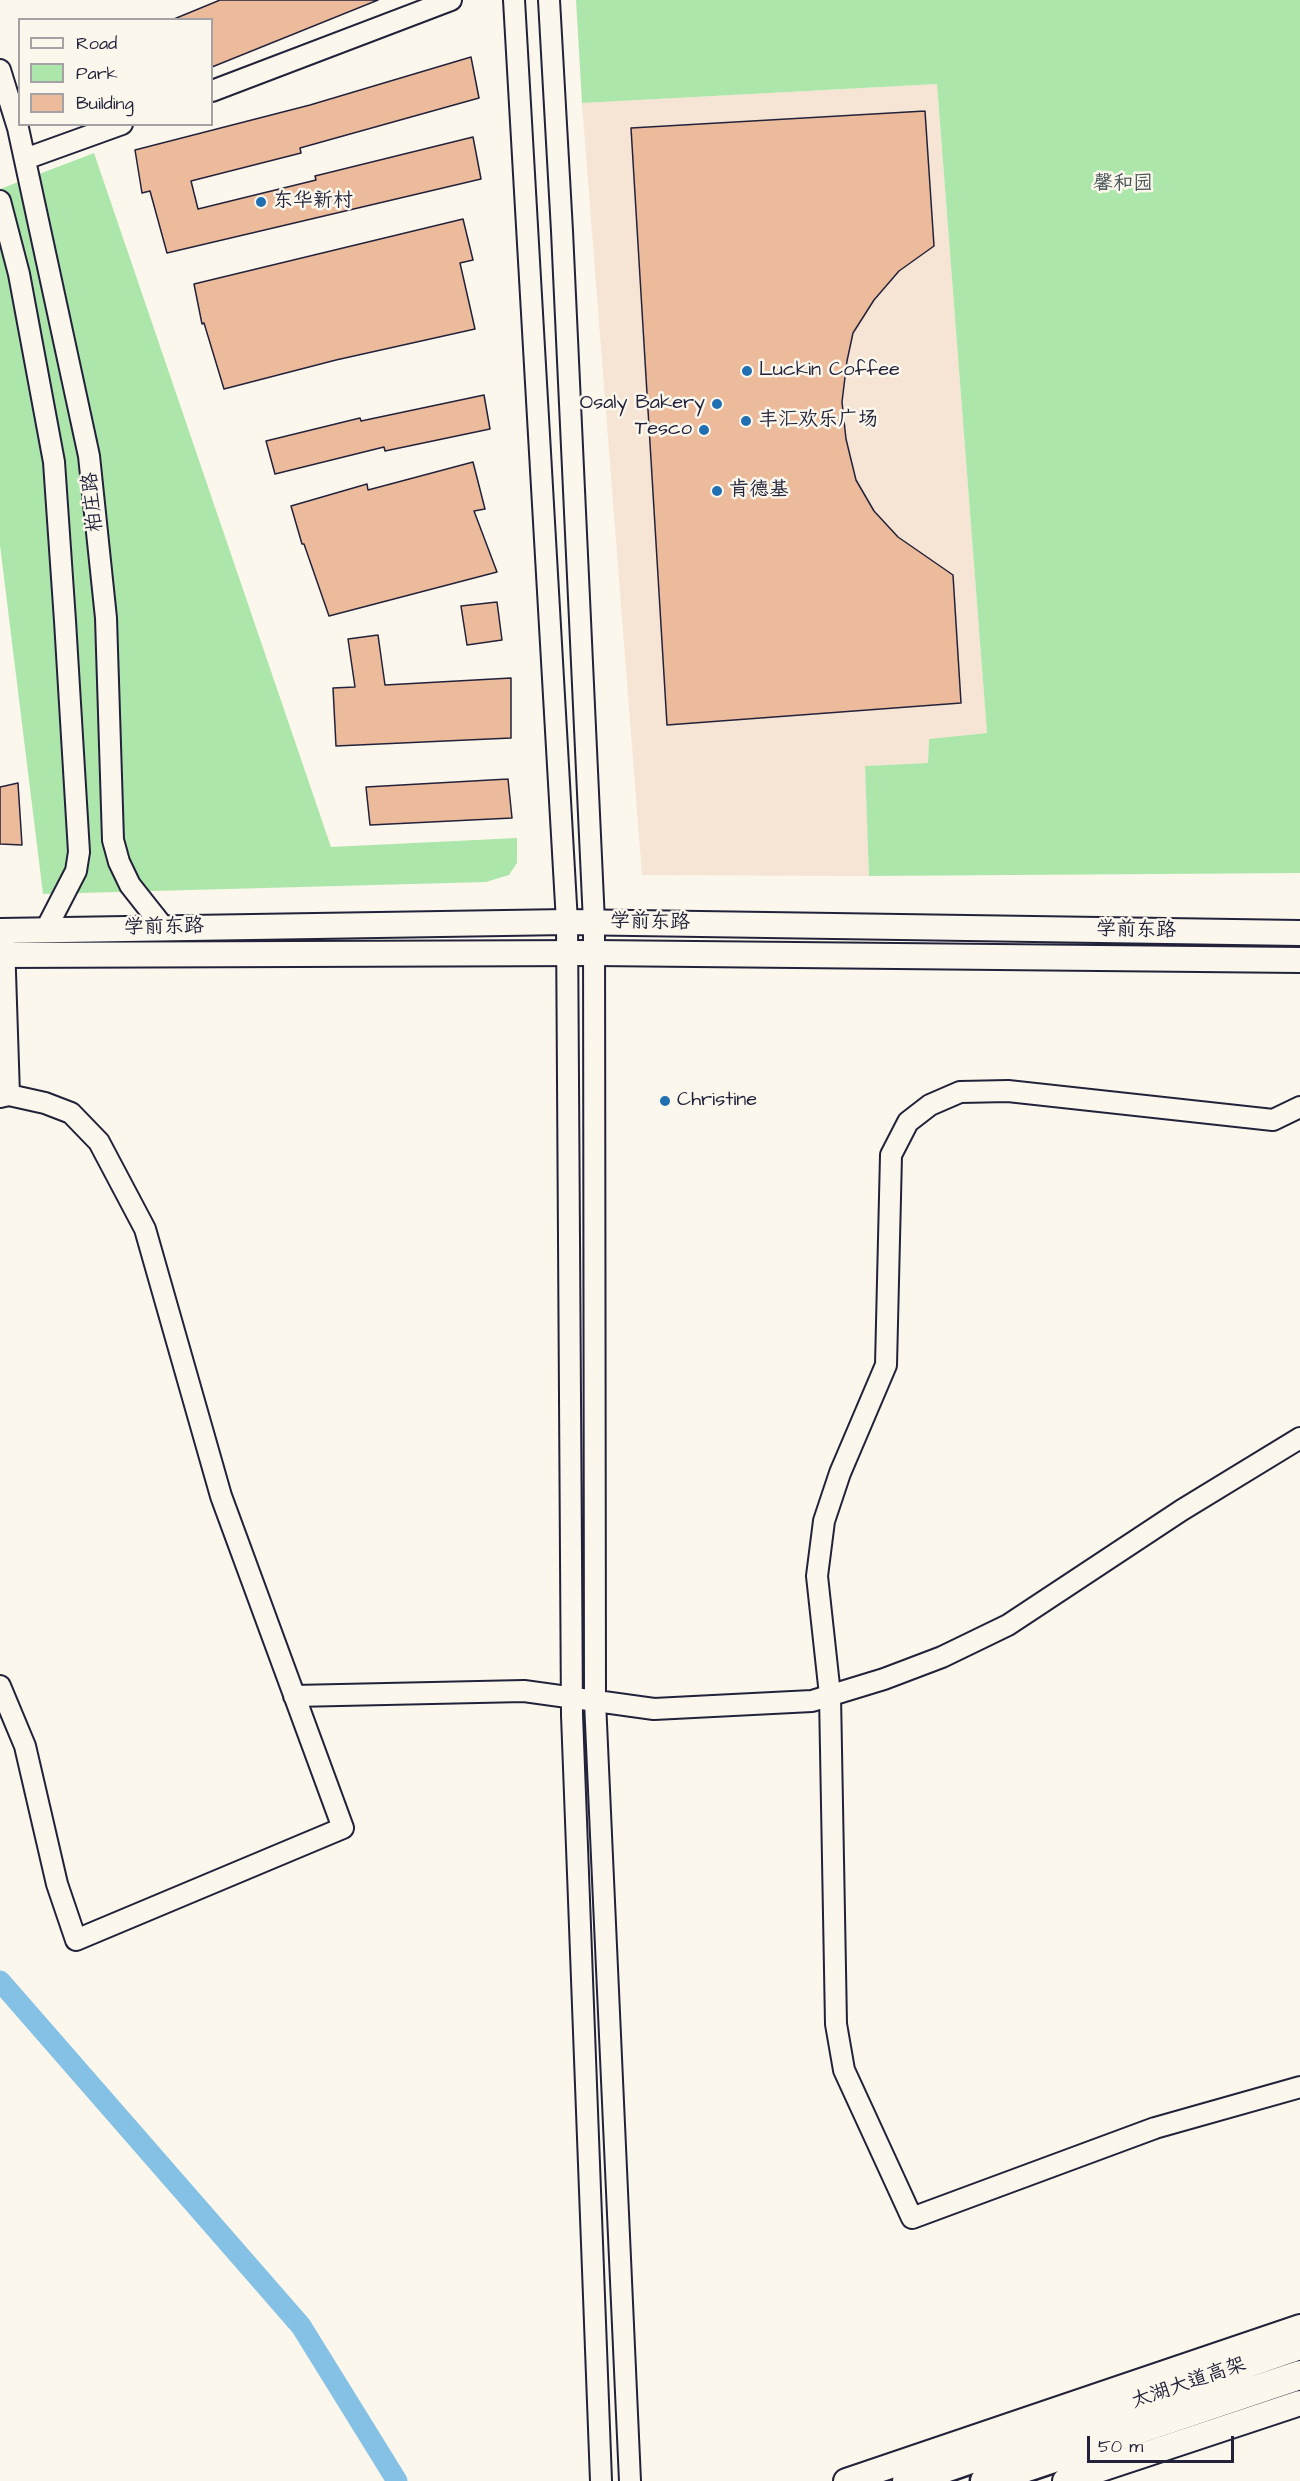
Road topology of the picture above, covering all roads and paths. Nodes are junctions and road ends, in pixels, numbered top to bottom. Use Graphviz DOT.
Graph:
graph roads {
  1 [pos="451,0"];
  2 [pos="514,0"];
  3 [pos="549,0"];
  4 [pos="0,70"];
  5 [pos="213,91"];
  6 [pos="116,126"];
  7 [pos="24,159"];
  8 [pos="0,201"];
  9 [pos="567,922"];
  10 [pos="594,922"];
  11 [pos="164,928"];
  12 [pos="46,929"];
  13 [pos="2,931"];
  14 [pos="1300,933"];
  15 [pos="594,953"];
  16 [pos="567,954"];
  17 [pos="2,955"];
  18 [pos="1300,960"];
  19 [pos="4,1096"];
  20 [pos="1300,1107"];
  21 [pos="1300,1438"];
  22 [pos="0,1686"];
  23 [pos="830,1695"];
  24 [pos="294,1696"];
  25 [pos="572,1698"];
  26 [pos="595,1701"];
  27 [pos="1300,2087"];
  28 [pos="1300,2327"];
  29 [pos="1300,2345"];
  30 [pos="1300,2375"];
  31 [pos="1300,2403"];
  32 [pos="601,2481"];
  33 [pos="630,2481"];
  34 [pos="846,2481"];
  35 [pos="907,2481"];
  36 [pos="985,2481"];
  37 [pos="1065,2481"];
  1 -- 5 [label="street"];
  2 -- 9 [label="street"];
  3 -- 10 [label="street"];
  4 -- 7 [label="street, 柏庄路"];
  6 -- 7 [label="street"];
  7 -- 11 [label="street, 柏庄路"];
  8 -- 12 [label="street, 柏庄路"];
  9 -- 10 [label="main road, 学前东路"];
  9 -- 11 [label="main road, 学前东路"];
  9 -- 16 [label="street"];
  10 -- 14 [label="main road, 学前东路"];
  10 -- 15 [label="street"];
  11 -- 12 [label="main road, 学前东路"];
  12 -- 13 [label="main road, 学前东路"];
  13 -- 17 [label="street"];
  15 -- 16 [label="main road, 学前东路"];
  15 -- 18 [label="main road, 学前东路"];
  15 -- 26 [label="street"];
  16 -- 17 [label="main road, 学前东路"];
  16 -- 25 [label="street"];
  17 -- 19 [label="street"];
  19 -- 24 [label="street"];
  20 -- 23 [label="street"];
  21 -- 23 [label="street"];
  22 -- 24 [label="street"];
  23 -- 26 [label="street"];
  23 -- 27 [label="street"];
  24 -- 25 [label="street"];
  25 -- 26 [label="street"];
  25 -- 32 [label="street"];
  26 -- 33 [label="street"];
  28 -- 34 [label="main road"];
  29 -- 35 [label="highway, 太湖大道高架"];
  30 -- 36 [label="highway, 太湖大道高架"];
  31 -- 37 [label="main road"];
}
